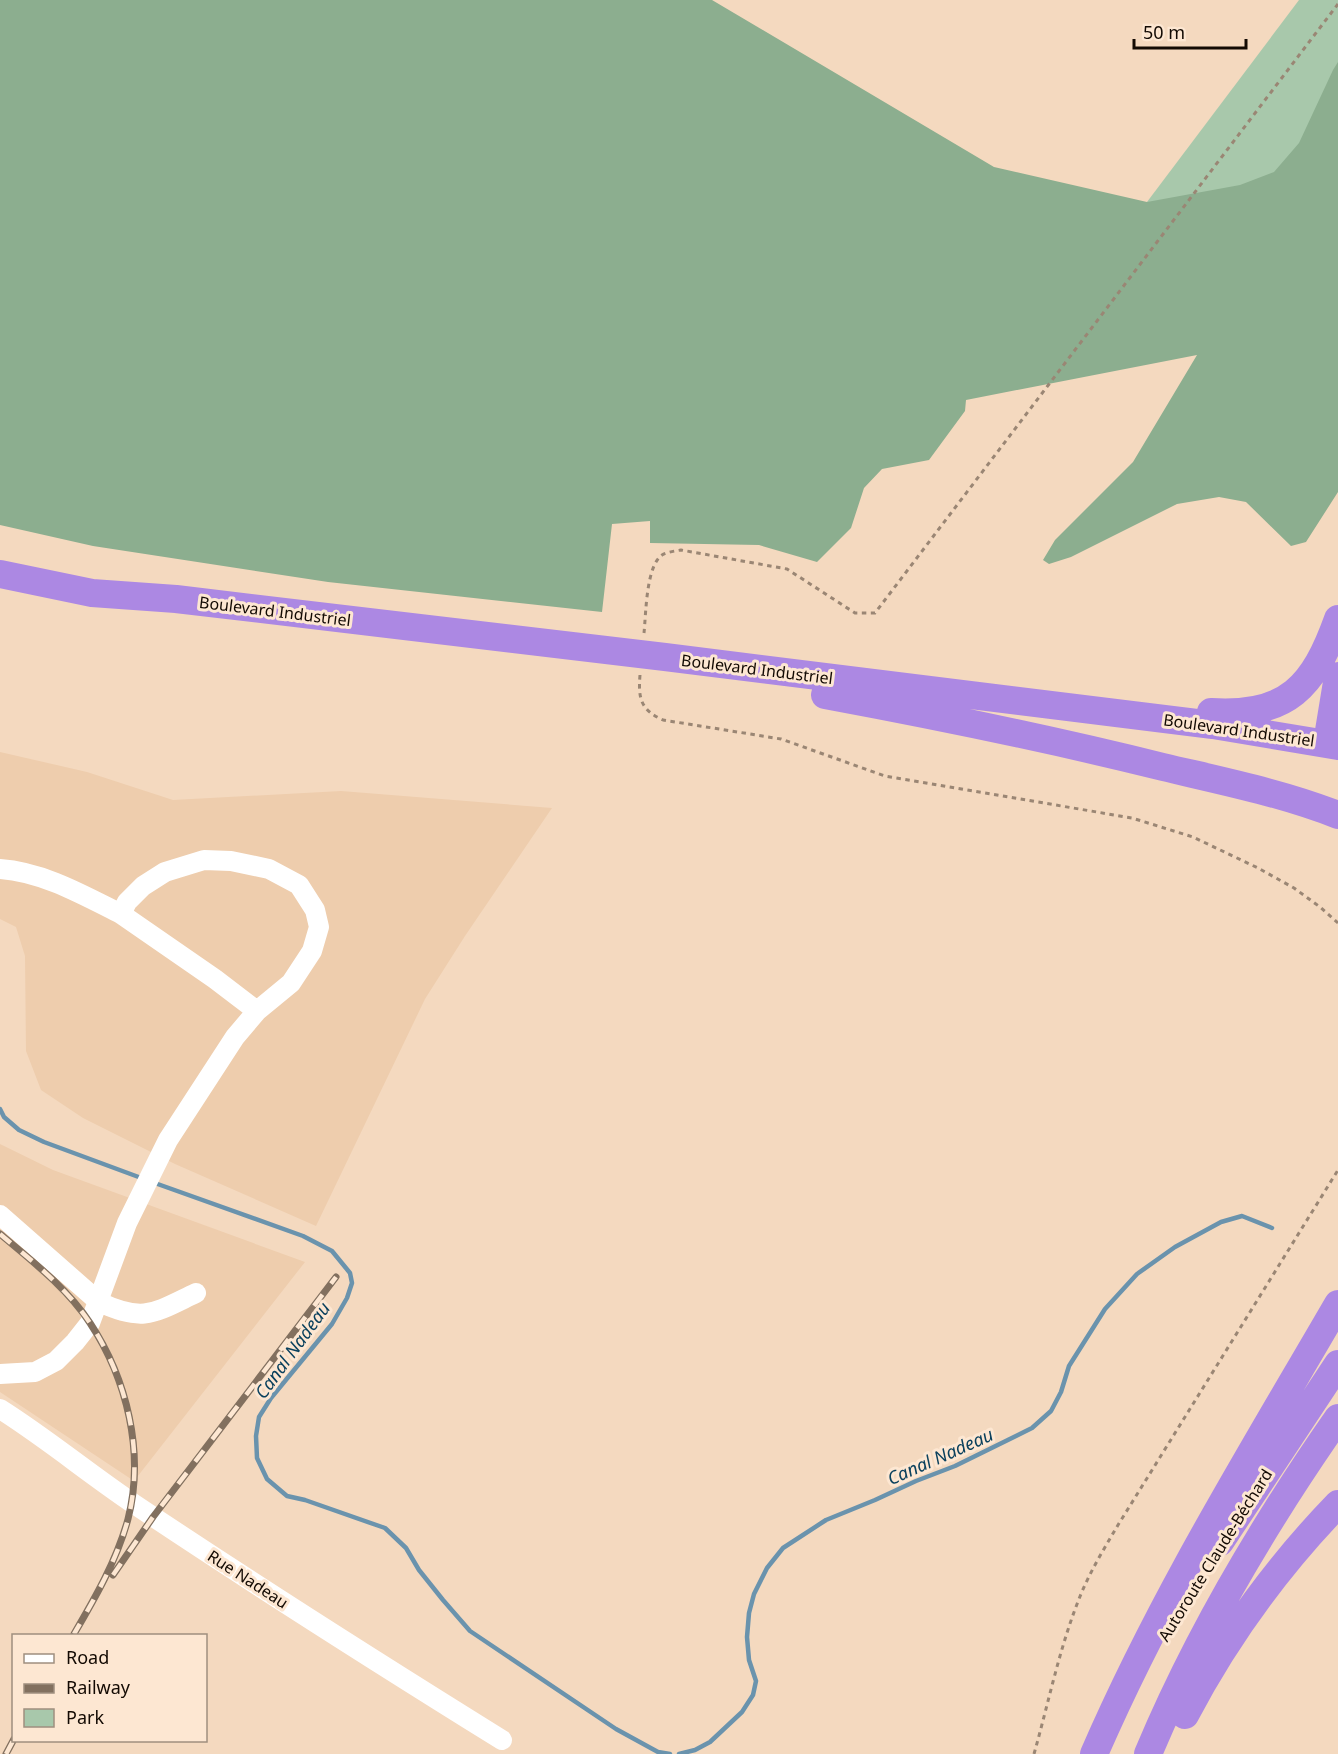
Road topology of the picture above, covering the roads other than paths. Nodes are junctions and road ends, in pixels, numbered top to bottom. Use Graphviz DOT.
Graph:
graph roads {
  1 [pos="0,555"];
  2 [pos="0,574"];
  3 [pos="176,599"];
  4 [pos="1338,619"];
  5 [pos="653,656"];
  6 [pos="1338,676"];
  7 [pos="1003,700"];
  8 [pos="1332,744"];
  9 [pos="1338,815"];
  10 [pos="0,869"];
  11 [pos="121,914"];
  12 [pos="257,1011"];
  13 [pos="0,1215"];
  14 [pos="196,1293"];
  15 [pos="99,1302"];
  16 [pos="1338,1304"];
  17 [pos="1338,1364"];
  18 [pos="0,1374"];
  19 [pos="0,1409"];
  20 [pos="1338,1418"];
  21 [pos="1338,1504"];
  22 [pos="502,1740"];
  23 [pos="1094,1754"];
  24 [pos="1107,1754"];
  25 [pos="1148,1754"];
  26 [pos="1165,1754"];
  1 -- 3 [label="highway, Boulevard Industriel"];
  2 -- 3 [label="highway, Boulevard Industriel"];
  3 -- 5 [label="highway, Boulevard Industriel"];
  4 -- 7 [label="highway"];
  5 -- 7 [label="highway, Boulevard Industriel"];
  5 -- 9 [label="highway"];
  6 -- 8 [label="highway"];
  7 -- 8 [label="highway, Boulevard Industriel"];
  10 -- 11 [label="street"];
  11 -- 12 [label="street"];
  11 -- 12 [label="street"];
  12 -- 15 [label="street"];
  13 -- 15 [label="street"];
  14 -- 15 [label="street"];
  15 -- 18 [label="street"];
  16 -- 23 [label="highway"];
  17 -- 24 [label="highway, Autoroute Claude-Béchard"];
  19 -- 22 [label="street, Rue Nadeau"];
  20 -- 25 [label="highway, Autoroute Claude-Béchard"];
  21 -- 26 [label="highway"];
}
